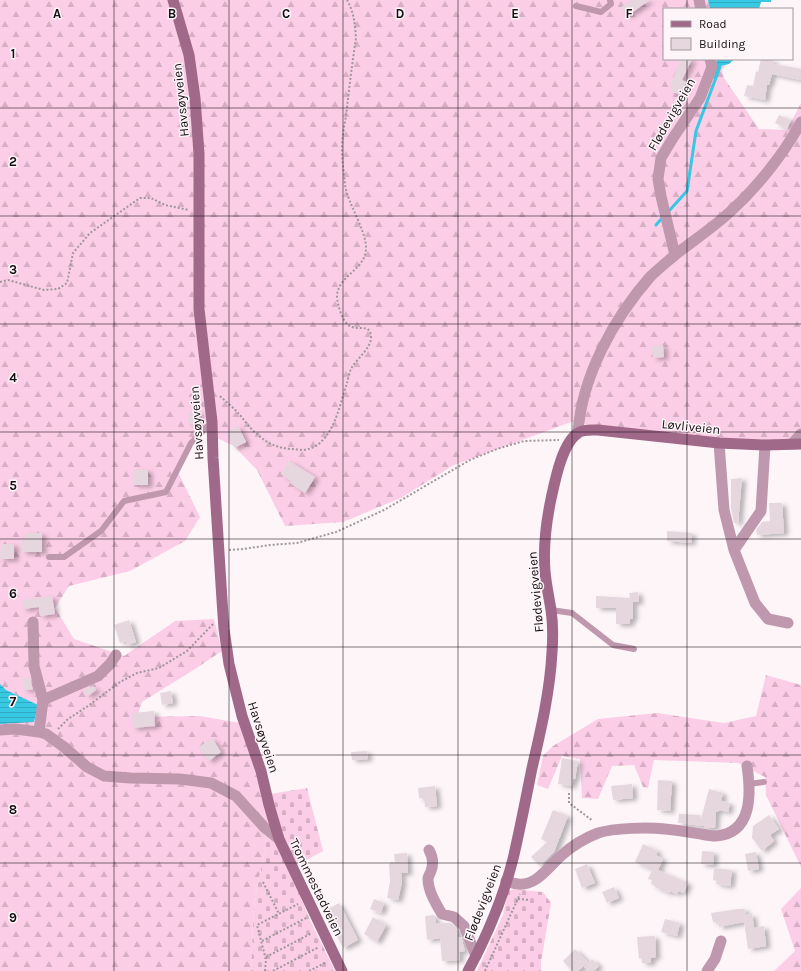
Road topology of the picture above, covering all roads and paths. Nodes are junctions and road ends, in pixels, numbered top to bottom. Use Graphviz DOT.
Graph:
graph roads {
  1 [pos="173,0"];
  2 [pos="347,0"];
  3 [pos="610,0"];
  4 [pos="576,6"];
  5 [pos="710,60"];
  6 [pos="801,122"];
  7 [pos="198,211"];
  8 [pos="676,255"];
  9 [pos="0,282"];
  10 [pos="209,390"];
  11 [pos="212,422"];
  12 [pos="578,432"];
  13 [pos="801,434"];
  14 [pos="570,440"];
  15 [pos="719,444"];
  16 [pos="797,444"];
  17 [pos="765,445"];
  18 [pos="219,550"];
  19 [pos="734,550"];
  20 [pos="49,557"];
  21 [pos="551,610"];
  22 [pos="223,615"];
  23 [pos="33,622"];
  24 [pos="788,624"];
  25 [pos="634,649"];
  26 [pos="116,655"];
  27 [pos="44,700"];
  28 [pos="0,730"];
  29 [pos="39,732"];
  30 [pos="50,737"];
  31 [pos="747,766"];
  32 [pos="764,782"];
  33 [pos="749,784"];
  34 [pos="569,793"];
  35 [pos="593,821"];
  36 [pos="279,839"];
  37 [pos="429,850"];
  38 [pos="506,881"];
  39 [pos="263,882"];
  40 [pos="518,885"];
  41 [pos="308,899"];
  42 [pos="518,899"];
  43 [pos="530,900"];
  44 [pos="279,914"];
  45 [pos="307,917"];
  46 [pos="314,932"];
  47 [pos="262,941"];
  48 [pos="721,941"];
  49 [pos="320,946"];
  50 [pos="476,956"];
  51 [pos="266,957"];
  52 [pos="328,962"];
  53 [pos="265,971"];
  54 [pos="273,971"];
  55 [pos="309,971"];
  56 [pos="342,971"];
  57 [pos="468,971"];
  58 [pos="485,971"];
  59 [pos="707,971"];
  1 -- 7 [label="main road, Havsøyveien"];
  2 -- 10 [label="path"];
  3 -- 4 [label="lane"];
  5 -- 8 [label="street, Flødevigveien"];
  6 -- 8 [label="street"];
  7 -- 9 [label="path"];
  7 -- 10 [label="main road, Havsøyveien"];
  8 -- 12 [label="street"];
  10 -- 11 [label="main road, Havsøyveien"];
  11 -- 18 [label="main road, Havsøyveien"];
  11 -- 20 [label="lane"];
  12 -- 14 [label="main road, Flødevigveien"];
  12 -- 15 [label="main road, Løvliveien"];
  13 -- 16 [label="street"];
  14 -- 18 [label="path"];
  14 -- 21 [label="main road, Flødevigveien"];
  15 -- 17 [label="main road, Løvliveien"];
  15 -- 19 [label="street"];
  16 -- 17 [label="main road, Løvliveien"];
  17 -- 19 [label="street"];
  18 -- 22 [label="main road, Havsøyveien"];
  19 -- 24 [label="street"];
  21 -- 25 [label="lane"];
  21 -- 38 [label="main road, Flødevigveien"];
  22 -- 30 [label="path"];
  22 -- 36 [label="main road, Havsøyveien"];
  23 -- 27 [label="street"];
  26 -- 27 [label="street"];
  27 -- 29 [label="street"];
  28 -- 29 [label="street, Trommestadveien"];
  29 -- 30 [label="street, Trommestadveien"];
  30 -- 36 [label="street, Trommestadveien"];
  31 -- 33 [label="street"];
  32 -- 33 [label="lane"];
  33 -- 40 [label="street"];
  34 -- 35 [label="path"];
  36 -- 41 [label="main road, Trommestadveien"];
  37 -- 50 [label="street"];
  38 -- 40 [label="street"];
  38 -- 50 [label="main road, Flødevigveien"];
  39 -- 44 [label="path"];
  40 -- 42 [label="path"];
  41 -- 44 [label="path"];
  41 -- 56 [label="main road, Trommestadveien"];
  42 -- 43 [label="path"];
  42 -- 58 [label="path"];
  44 -- 47 [label="path"];
  45 -- 47 [label="path"];
  46 -- 51 [label="path"];
  47 -- 51 [label="path"];
  48 -- 59 [label="street"];
  49 -- 54 [label="path"];
  50 -- 57 [label="main road, Flødevigveien"];
  51 -- 53 [label="path"];
  52 -- 55 [label="path"];
}
